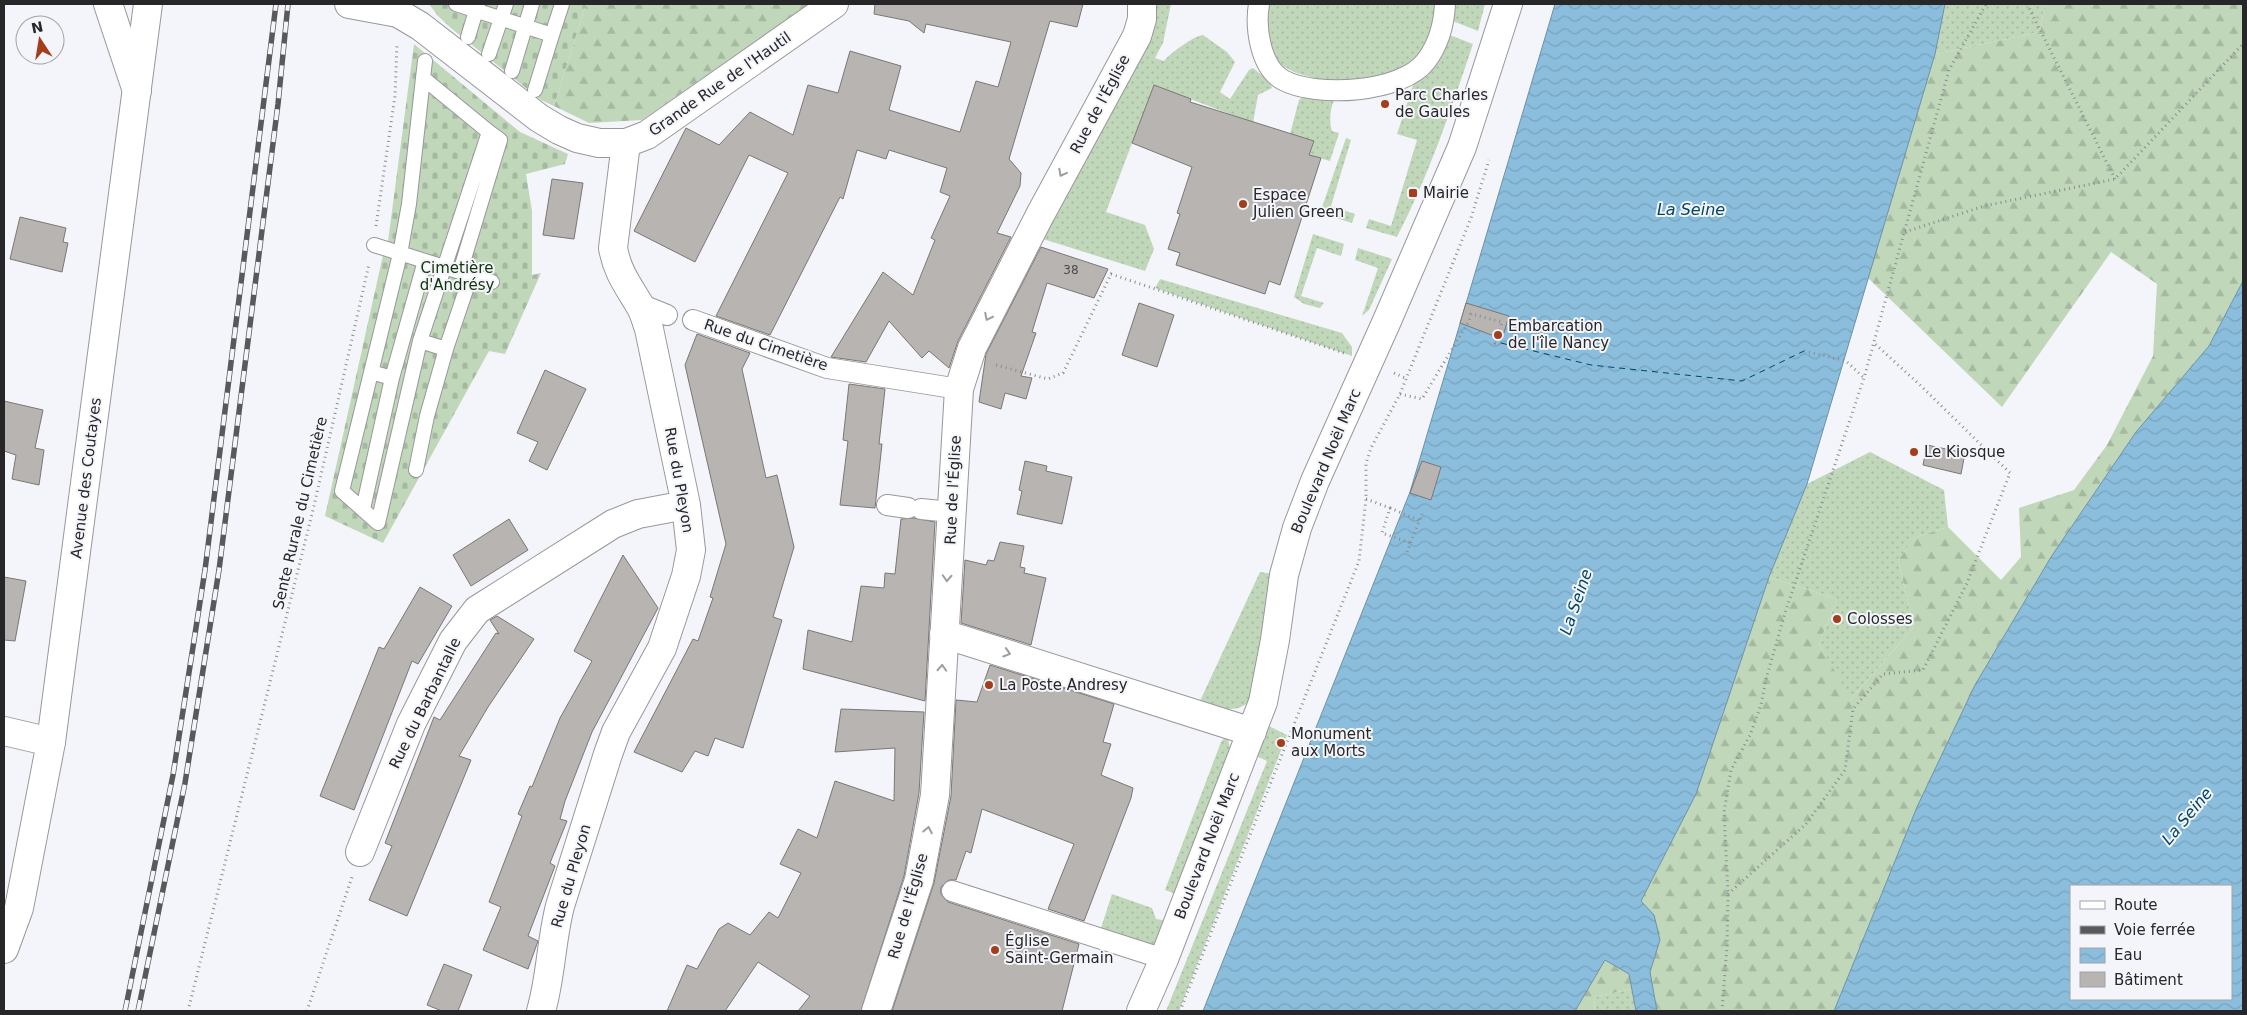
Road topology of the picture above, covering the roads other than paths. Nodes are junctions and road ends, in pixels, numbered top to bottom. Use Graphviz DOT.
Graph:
graph roads {
  1 [pos="108,4"];
  2 [pos="148,4"];
  3 [pos="349,4"];
  4 [pos="456,4"];
  5 [pos="506,4"];
  6 [pos="532,4"];
  7 [pos="562,4"];
  8 [pos="834,4"];
  9 [pos="1142,4"];
  10 [pos="1259,4"];
  11 [pos="1446,4"];
  12 [pos="1508,4"];
  13 [pos="477,7"];
  14 [pos="398,9"];
  15 [pos="501,18"];
  16 [pos="525,26"];
  17 [pos="552,35"];
  18 [pos="468,37"];
  19 [pos="489,54"];
  20 [pos="425,61"];
  21 [pos="512,71"];
  22 [pos="423,78"];
  23 [pos="137,90"];
  24 [pos="535,90"];
  25 [pos="489,132"];
  26 [pos="626,143"];
  27 [pos="374,245"];
  28 [pos="400,254"];
  29 [pos="425,261"];
  30 [pos="443,267"];
  31 [pos="466,274"];
  32 [pos="492,282"];
  33 [pos="640,304"];
  34 [pos="667,315"];
  35 [pos="693,320"];
  36 [pos="420,340"];
  37 [pos="446,349"];
  38 [pos="371,372"];
  39 [pos="392,378"];
  40 [pos="959,389"];
  41 [pos="416,470"];
  42 [pos="686,505"];
  43 [pos="887,506"];
  44 [pos="362,509"];
  45 [pos="951,512"];
  46 [pos="944,634"];
  47 [pos="4,731"];
  48 [pos="1252,732"];
  49 [pos="51,742"];
  50 [pos="360,852"];
  51 [pos="952,890"];
  52 [pos="4,949"];
  53 [pos="1164,958"];
  54 [pos="541,1011"];
  55 [pos="876,1011"];
  56 [pos="1141,1011"];
  1 -- 23 [label="street"];
  2 -- 23 [label="street, Avenue des Coutayes"];
  3 -- 14 [label="street"];
  4 -- 13 [label="lane"];
  5 -- 15 [label="lane"];
  6 -- 16 [label="lane"];
  7 -- 17 [label="lane"];
  8 -- 26 [label="street, Grande Rue de l'Hautil"];
  9 -- 40 [label="street, Rue de l'Église, one-way"];
  10 -- 11 [label="street"];
  12 -- 48 [label="street, Boulevard Noël Marc"];
  13 -- 15 [label="lane"];
  13 -- 18 [label="lane"];
  14 -- 26 [label="street, Grande Rue de l'Hautil"];
  15 -- 16 [label="lane"];
  15 -- 19 [label="lane"];
  16 -- 17 [label="lane"];
  16 -- 21 [label="lane"];
  17 -- 24 [label="lane"];
  20 -- 22 [label="lane"];
  22 -- 25 [label="lane"];
  22 -- 28 [label="lane"];
  23 -- 49 [label="street, Avenue des Coutayes"];
  25 -- 30 [label="lane"];
  25 -- 31 [label="lane"];
  26 -- 33 [label="street, Rue du Pleyon"];
  27 -- 28 [label="lane"];
  28 -- 29 [label="lane"];
  28 -- 38 [label="lane"];
  29 -- 30 [label="lane"];
  29 -- 39 [label="lane"];
  30 -- 31 [label="lane"];
  30 -- 36 [label="lane"];
  31 -- 32 [label="lane"];
  31 -- 37 [label="lane"];
  33 -- 34 [label="street"];
  33 -- 42 [label="street, Rue du Pleyon"];
  35 -- 40 [label="street, Rue du Cimetière"];
  36 -- 37 [label="lane"];
  36 -- 44 [label="lane"];
  37 -- 41 [label="lane"];
  38 -- 39 [label="lane"];
  38 -- 44 [label="lane"];
  39 -- 44 [label="lane"];
  40 -- 45 [label="street, Rue de l'Église"];
  42 -- 50 [label="street, Rue du Barbantalle"];
  42 -- 54 [label="street, Rue du Pleyon"];
  43 -- 45 [label="street"];
  45 -- 46 [label="street, Rue de l'Église, one-way"];
  46 -- 48 [label="street, one-way"];
  55 -- 46 [label="street, Rue de l'Église, one-way"];
  47 -- 49 [label="street"];
  48 -- 53 [label="street, Boulevard Noël Marc"];
  49 -- 52 [label="street, Avenue des Coutayes"];
  51 -- 53 [label="street"];
  53 -- 56 [label="street, Boulevard Noël Marc"];
}
